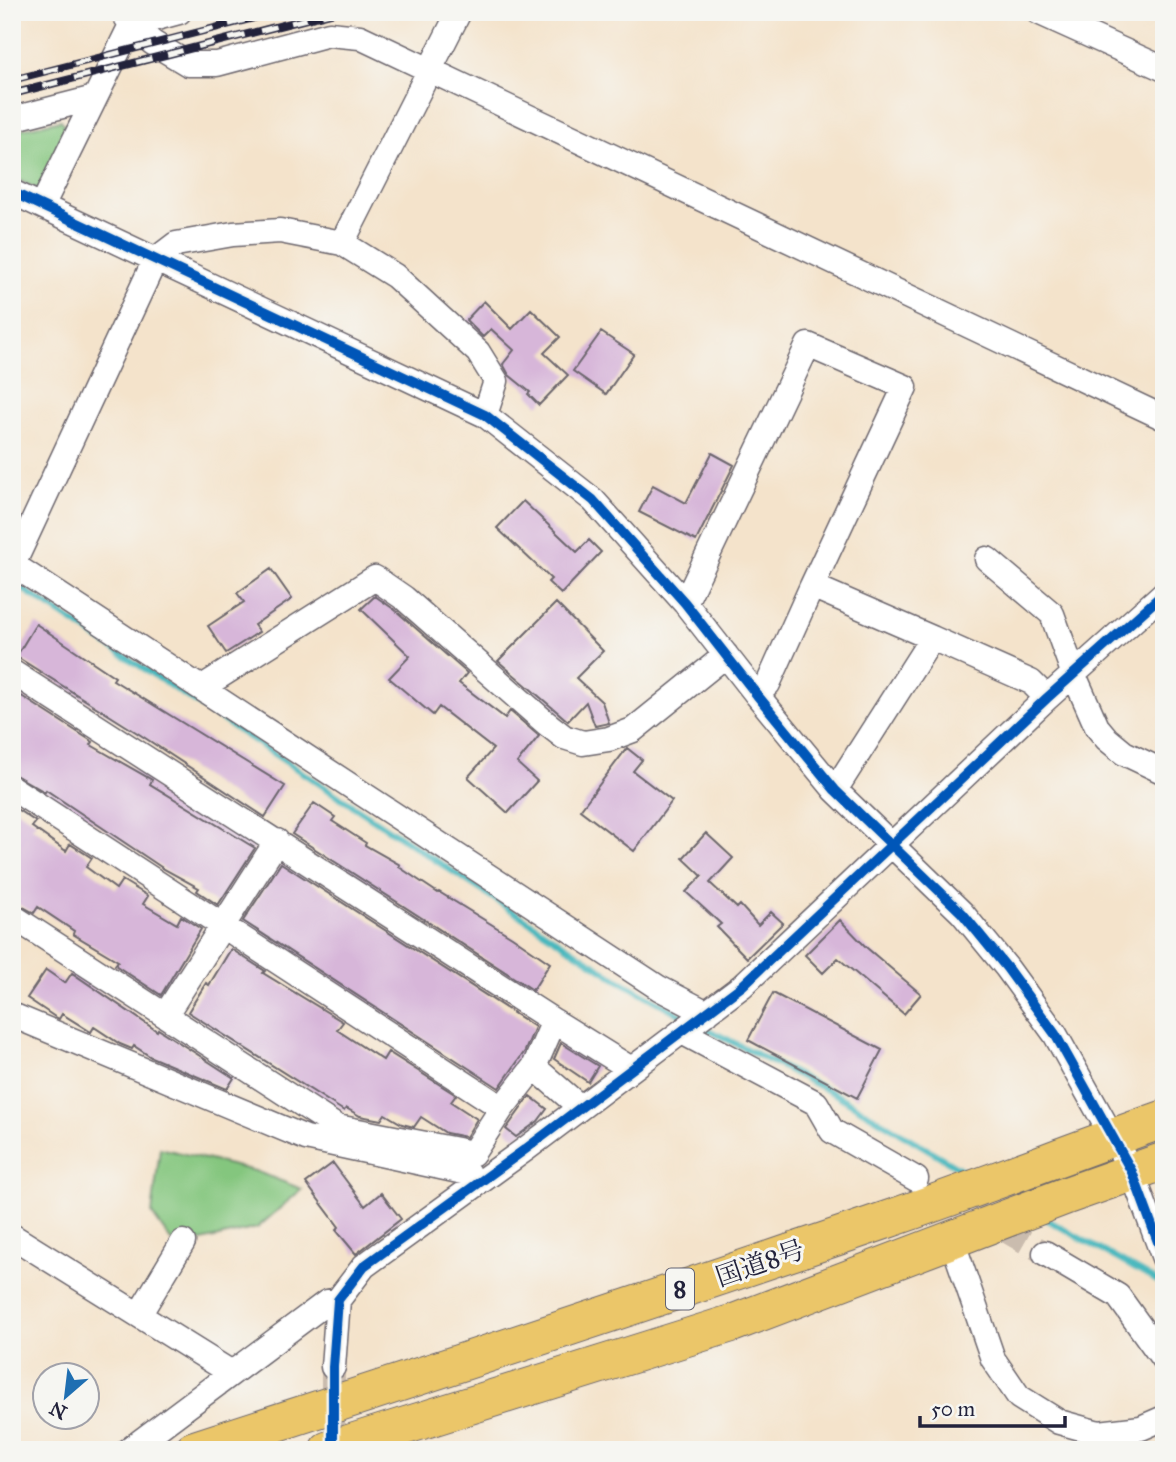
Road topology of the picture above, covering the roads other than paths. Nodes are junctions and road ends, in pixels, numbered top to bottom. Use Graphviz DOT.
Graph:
graph roads {
  1 [pos="179,12"];
  2 [pos="459,12"];
  3 [pos="1038,12"];
  4 [pos="127,19"];
  5 [pos="1164,69"];
  6 [pos="432,70"];
  7 [pos="94,98"];
  8 [pos="12,118"];
  9 [pos="12,192"];
  10 [pos="42,206"];
  11 [pos="342,243"];
  12 [pos="155,260"];
  13 [pos="485,415"];
  14 [pos="1164,418"];
  15 [pos="986,559"];
  16 [pos="13,565"];
  17 [pos="812,586"];
  18 [pos="685,603"];
  19 [pos="1159,605"];
  20 [pos="932,638"];
  21 [pos="726,655"];
  22 [pos="12,672"];
  23 [pos="1074,676"];
  24 [pos="201,688"];
  25 [pos="757,695"];
  26 [pos="1047,698"];
  27 [pos="1164,772"];
  28 [pos="12,788"];
  29 [pos="835,790"];
  30 [pos="277,841"];
  31 [pos="892,844"];
  32 [pos="12,916"];
  33 [pos="222,926"];
  34 [pos="707,1013"];
  35 [pos="166,1014"];
  36 [pos="12,1015"];
  37 [pos="554,1021"];
  38 [pos="682,1032"];
  39 [pos="534,1067"];
  40 [pos="631,1069"];
  41 [pos="502,1108"];
  42 [pos="580,1108"];
  43 [pos="1164,1119"];
  44 [pos="1114,1138"];
  45 [pos="1148,1166"];
  46 [pos="468,1173"];
  47 [pos="916,1178"];
  48 [pos="12,1236"];
  49 [pos="952,1240"];
  50 [pos="183,1242"];
  51 [pos="1045,1253"];
  52 [pos="1164,1258"];
  53 [pos="338,1300"];
  54 [pos="139,1315"];
  55 [pos="1164,1360"];
  56 [pos="332,1367"];
  57 [pos="230,1372"];
  58 [pos="1164,1418"];
  59 [pos="129,1450"];
  60 [pos="193,1450"];
  61 [pos="328,1450"];
  1 -- 4 [label="street"];
  2 -- 6 [label="street"];
  3 -- 5 [label="street"];
  4 -- 6 [label="street"];
  4 -- 7 [label="street"];
  6 -- 11 [label="street"];
  6 -- 14 [label="street"];
  7 -- 8 [label="street"];
  7 -- 10 [label="street"];
  9 -- 10 [label="street"];
  10 -- 12 [label="street"];
  11 -- 12 [label="street"];
  11 -- 13 [label="street"];
  12 -- 13 [label="street"];
  12 -- 16 [label="street"];
  13 -- 18 [label="street"];
  15 -- 23 [label="street"];
  16 -- 24 [label="street"];
  17 -- 18 [label="street"];
  17 -- 20 [label="street"];
  17 -- 25 [label="street"];
  18 -- 21 [label="street"];
  19 -- 23 [label="street"];
  20 -- 26 [label="street"];
  20 -- 29 [label="street"];
  21 -- 24 [label="street"];
  21 -- 25 [label="street"];
  22 -- 30 [label="street"];
  23 -- 26 [label="street"];
  23 -- 27 [label="street"];
  24 -- 34 [label="street"];
  25 -- 29 [label="street"];
  26 -- 31 [label="street"];
  28 -- 33 [label="street"];
  29 -- 31 [label="street"];
  30 -- 33 [label="street"];
  30 -- 37 [label="street"];
  31 -- 34 [label="street"];
  31 -- 44 [label="street"];
  32 -- 35 [label="street"];
  33 -- 35 [label="street"];
  33 -- 41 [label="street"];
  34 -- 38 [label="street"];
  35 -- 41 [label="street"];
  36 -- 46 [label="street"];
  37 -- 39 [label="street"];
  37 -- 40 [label="street"];
  38 -- 40 [label="street"];
  38 -- 47 [label="street"];
  39 -- 41 [label="street"];
  39 -- 42 [label="street"];
  40 -- 42 [label="street"];
  42 -- 53 [label="street"];
  43 -- 44 [label="highway, 国道8号 / 8"];
  44 -- 45 [label="street"];
  44 -- 60 [label="highway, 国道8号 / 8"];
  45 -- 49 [label="highway, 国道8号 / 8"];
  45 -- 52 [label="street"];
  48 -- 54 [label="street"];
  49 -- 58 [label="street"];
  49 -- 61 [label="highway, 国道8号 / 8"];
  50 -- 54 [label="street"];
  51 -- 55 [label="street"];
  53 -- 56 [label="street"];
  53 -- 57 [label="street"];
  54 -- 57 [label="street"];
  57 -- 59 [label="street"];
}
